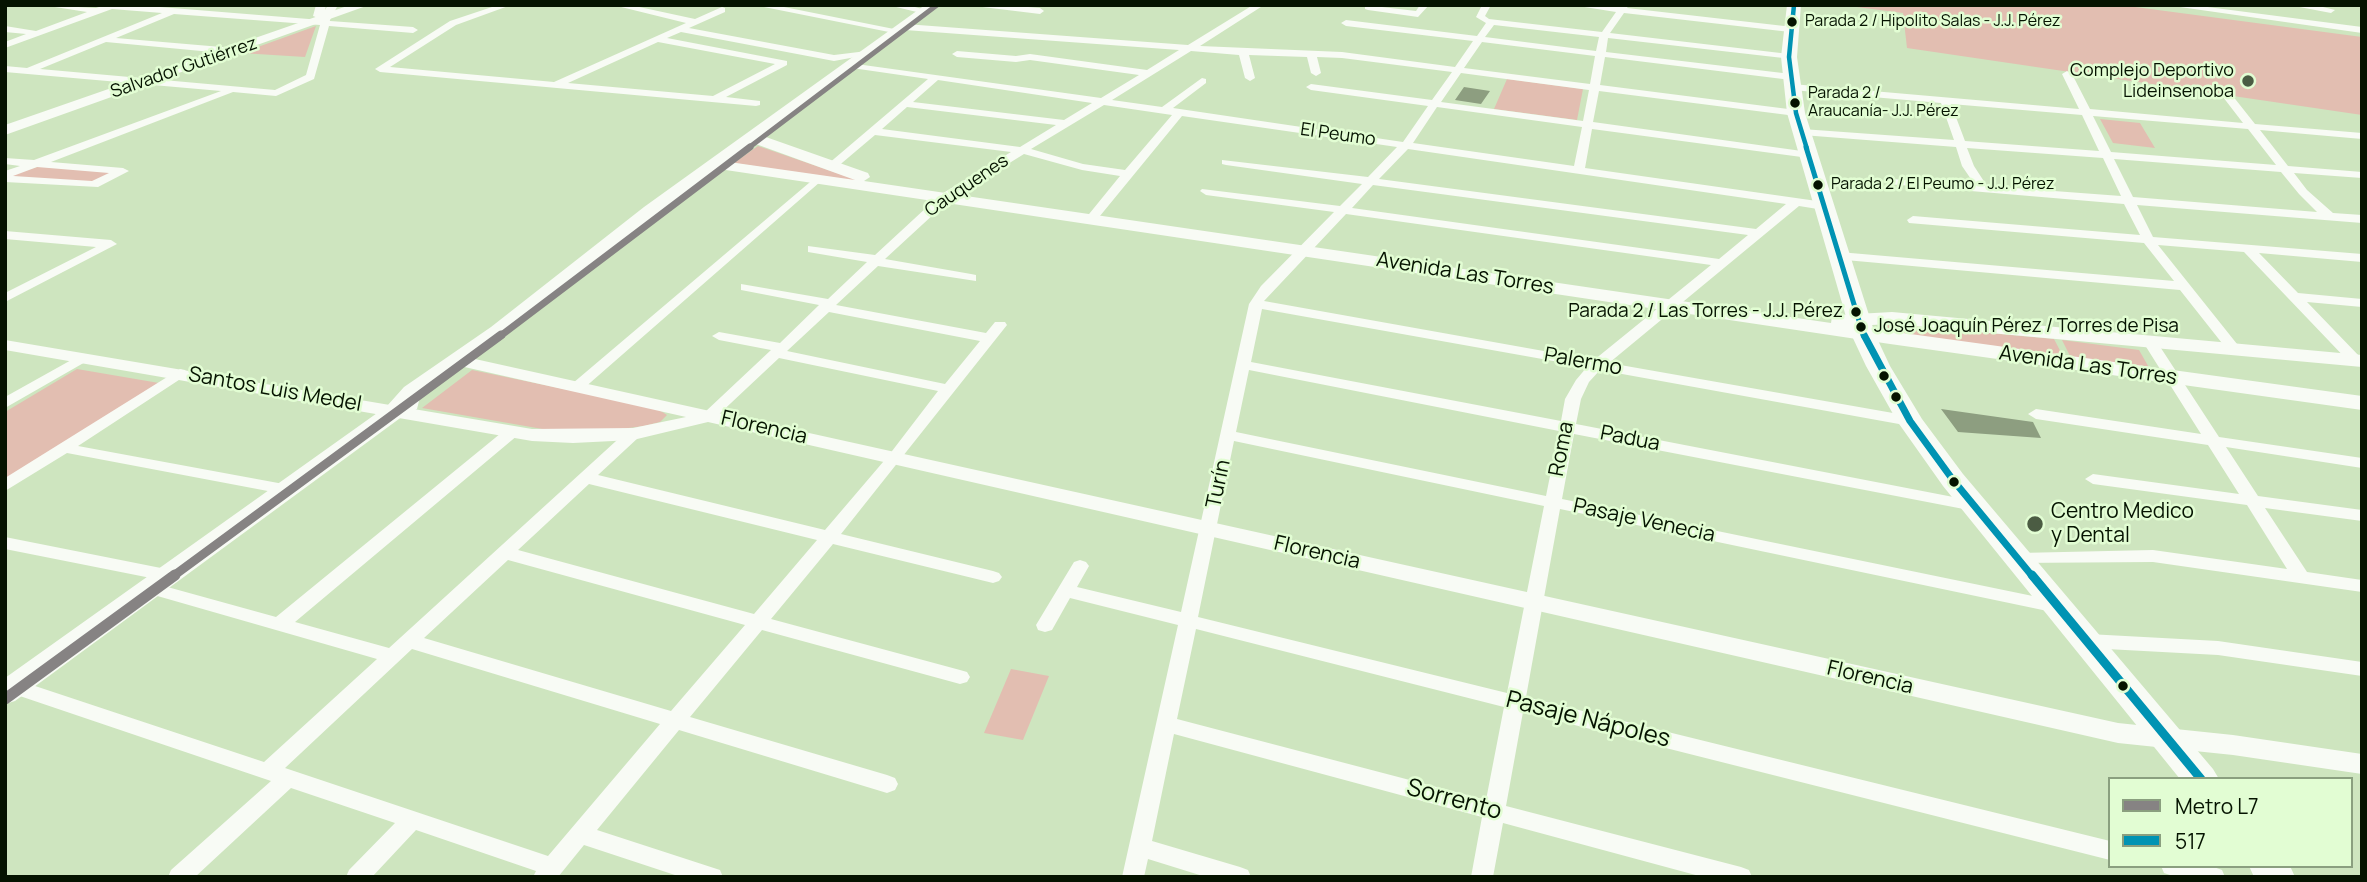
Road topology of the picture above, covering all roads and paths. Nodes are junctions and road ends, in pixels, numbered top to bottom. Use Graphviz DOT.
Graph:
graph roads {
  1 [pos="46,5"];
  2 [pos="333,5"];
  3 [pos="363,5"];
  4 [pos="507,5"];
  5 [pos="617,5"];
  6 [pos="758,5"];
  7 [pos="801,5"];
  8 [pos="892,5"];
  9 [pos="970,5"];
  10 [pos="1260,5"];
  11 [pos="1424,5"];
  12 [pos="1487,5"];
  13 [pos="1576,5"];
  14 [pos="1794,5"];
  15 [pos="2293,5"];
  16 [pos="113,6"];
  17 [pos="1050,6"];
  18 [pos="2176,6"];
  19 [pos="1368,7"];
  20 [pos="929,8"];
  21 [pos="1623,8"];
  22 [pos="2330,8"];
  23 [pos="722,10"];
  24 [pos="99,11"];
  25 [pos="791,11"];
  26 [pos="1040,11"];
  27 [pos="174,12"];
  28 [pos="322,17"];
  29 [pos="1031,19"];
  30 [pos="696,22"];
  31 [pos="1490,22"];
  32 [pos="1346,23"];
  33 [pos="1022,27"];
  34 [pos="2342,28"];
  35 [pos="5,29"];
  36 [pos="680,29"];
  37 [pos="902,29"];
  38 [pos="1790,29"];
  39 [pos="413,30"];
  40 [pos="2362,30"];
  41 [pos="982,32"];
  42 [pos="38,33"];
  43 [pos="1014,35"];
  44 [pos="1604,35"];
  45 [pos="657,39"];
  46 [pos="1479,39"];
  47 [pos="104,40"];
  48 [pos="5,45"];
  49 [pos="1190,47"];
  50 [pos="233,51"];
  51 [pos="1243,52"];
  52 [pos="806,53"];
  53 [pos="868,54"];
  54 [pos="1311,54"];
  55 [pos="1601,54"];
  56 [pos="1789,57"];
  57 [pos="834,58"];
  58 [pos="949,60"];
  59 [pos="783,63"];
  60 [pos="5,69"];
  61 [pos="846,70"];
  62 [pos="1458,70"];
  63 [pos="27,71"];
  64 [pos="1147,73"];
  65 [pos="1316,73"];
  66 [pos="2067,74"];
  67 [pos="933,77"];
  68 [pos="1250,78"];
  69 [pos="5,80"];
  70 [pos="1202,81"];
  71 [pos="142,82"];
  72 [pos="1791,82"];
  73 [pos="554,86"];
  74 [pos="1311,87"];
  75 [pos="1594,87"];
  76 [pos="234,90"];
  77 [pos="2228,97"];
  78 [pos="715,99"];
  79 [pos="1101,100"];
  80 [pos="1945,100"];
  81 [pos="756,103"];
  82 [pos="904,104"];
  83 [pos="1434,104"];
  84 [pos="1164,110"];
  85 [pos="1180,112"];
  86 [pos="1796,113"];
  87 [pos="2086,113"];
  88 [pos="1064,123"];
  89 [pos="1587,125"];
  90 [pos="2251,127"];
  91 [pos="5,130"];
  92 [pos="872,131"];
  93 [pos="1802,132"];
  94 [pos="2362,136"];
  95 [pos="753,138"];
  96 [pos="1406,145"];
  97 [pos="1960,145"];
  98 [pos="1021,150"];
  99 [pos="1809,155"];
  100 [pos="2107,156"];
  101 [pos="728,160"];
  102 [pos="5,161"];
  103 [pos="1226,162"];
  104 [pos="36,163"];
  105 [pos="832,166"];
  106 [pos="2284,169"];
  107 [pos="1579,170"];
  108 [pos="1127,174"];
  109 [pos="2362,175"];
  110 [pos="5,177"];
  111 [pos="816,180"];
  112 [pos="1371,181"];
  113 [pos="1892,182"];
  114 [pos="1983,189"];
  115 [pos="901,192"];
  116 [pos="944,198"];
  117 [pos="2129,200"];
  118 [pos="1796,202"];
  119 [pos="1197,205"];
  120 [pos="1824,206"];
  121 [pos="1344,210"];
  122 [pos="2329,216"];
  123 [pos="1091,219"];
  124 [pos="2362,219"];
  125 [pos="1913,220"];
  126 [pos="1759,233"];
  127 [pos="5,235"];
  128 [pos="2148,240"];
  129 [pos="812,248"];
  130 [pos="2247,248"];
  131 [pos="1306,250"];
  132 [pos="1839,256"];
  133 [pos="2362,258"];
  134 [pos="874,260"];
  135 [pos="1723,263"];
  136 [pos="971,278"];
  137 [pos="2182,286"];
  138 [pos="746,287"];
  139 [pos="2294,297"];
  140 [pos="5,298"];
  141 [pos="2362,303"];
  142 [pos="1256,304"];
  143 [pos="827,305"];
  144 [pos="1672,305"];
  145 [pos="1000,325"];
  146 [pos="1861,326"];
  147 [pos="719,336"];
  148 [pos="989,338"];
  149 [pos="2150,342"];
  150 [pos="5,345"];
  151 [pos="2234,349"];
  152 [pos="778,350"];
  153 [pos="82,358"];
  154 [pos="2359,361"];
  155 [pos="455,364"];
  156 [pos="1244,365"];
  157 [pos="1597,365"];
  158 [pos="180,373"];
  159 [pos="2174,379"];
  160 [pos="578,386"];
  161 [pos="948,389"];
  162 [pos="2362,403"];
  163 [pos="5,404"];
  164 [pos="395,411"];
  165 [pos="2036,414"];
  166 [pos="710,415"];
  167 [pos="1910,421"];
  168 [pos="1567,426"];
  169 [pos="512,432"];
  170 [pos="634,434"];
  171 [pos="1229,435"];
  172 [pos="2214,441"];
  173 [pos="65,448"];
  174 [pos="896,457"];
  175 [pos="2362,463"];
  176 [pos="587,478"];
  177 [pos="2093,480"];
  178 [pos="5,486"];
  179 [pos="289,490"];
  180 [pos="2252,501"];
  181 [pos="1553,502"];
  182 [pos="1975,506"];
  183 [pos="2362,516"];
  184 [pos="1209,528"];
  185 [pos="829,537"];
  186 [pos="5,544"];
  187 [pos="505,553"];
  188 [pos="2019,559"];
  189 [pos="1080,566"];
  190 [pos="993,577"];
  191 [pos="2301,577"];
  192 [pos="162,582"];
  193 [pos="2362,586"];
  194 [pos="1065,590"];
  195 [pos="1532,602"];
  196 [pos="2059,608"];
  197 [pos="758,622"];
  198 [pos="1189,622"];
  199 [pos="279,625"];
  200 [pos="1045,625"];
  201 [pos="409,641"];
  202 [pos="2088,641"];
  203 [pos="392,656"];
  204 [pos="2362,669"];
  205 [pos="960,677"];
  206 [pos="9,688"];
  207 [pos="1515,701"];
  208 [pos="675,721"];
  209 [pos="1166,724"];
  210 [pos="2170,739"];
  211 [pos="2362,764"];
  212 [pos="278,774"];
  213 [pos="2199,777"];
  214 [pos="887,784"];
  215 [pos="1494,811"];
  216 [pos="412,819"];
  217 [pos="580,834"];
  218 [pos="1139,847"];
  219 [pos="2108,850"];
  220 [pos="2180,868"];
  221 [pos="548,872"];
  222 [pos="179,877"];
  223 [pos="357,877"];
  224 [pos="712,877"];
  225 [pos="1133,877"];
  226 [pos="1240,877"];
  227 [pos="1482,877"];
  228 [pos="1741,877"];
  229 [pos="2214,877"];
  1 -- 24 [label="street"];
  2 -- 28 [label="street"];
  3 -- 28 [label="main road, Salvador Gutiérrez"];
  4 -- 73 [label="street"];
  5 -- 30 [label="street"];
  6 -- 25 [label="street"];
  7 -- 25 [label="street"];
  8 -- 20 [label="street"];
  9 -- 26 [label="street"];
  10 -- 49 [label="street, Cauquenes"];
  11 -- 19 [label="street"];
  12 -- 31 [label="street"];
  13 -- 21 [label="street"];
  14 -- 38 [label="main road"];
  15 -- 22 [label="street"];
  16 -- 24 [label="street"];
  16 -- 27 [label="street"];
  17 -- 26 [label="street"];
  18 -- 34 [label="street"];
  20 -- 37 [label="main road"];
  21 -- 38 [label="street"];
  21 -- 44 [label="street"];
  22 -- 34 [label="street"];
  23 -- 30 [label="street"];
  24 -- 42 [label="street"];
  25 -- 37 [label="street"];
  26 -- 29 [label="street"];
  27 -- 28 [label="street"];
  27 -- 47 [label="street"];
  28 -- 39 [label="street"];
  28 -- 50 [label="main road, Salvador Gutiérrez"];
  28 -- 76 [label="street"];
  30 -- 36 [label="street"];
  31 -- 44 [label="street"];
  31 -- 46 [label="street, Turín"];
  32 -- 46 [label="street"];
  33 -- 43 [label="street"];
  34 -- 40 [label="street"];
  35 -- 42 [label="street"];
  36 -- 45 [label="street"];
  36 -- 52 [label="street"];
  37 -- 41 [label="street"];
  37 -- 53 [label="main road"];
  38 -- 56 [label="main road"];
  41 -- 43 [label="street"];
  41 -- 58 [label="street"];
  42 -- 48 [label="street"];
  43 -- 49 [label="street"];
  44 -- 55 [label="street"];
  44 -- 56 [label="street"];
  45 -- 59 [label="street"];
  45 -- 73 [label="street"];
  46 -- 55 [label="street"];
  46 -- 62 [label="street, Turín"];
  47 -- 50 [label="street"];
  47 -- 63 [label="street"];
  49 -- 51 [label="street"];
  49 -- 64 [label="street, Cauquenes"];
  50 -- 71 [label="main road, Salvador Gutiérrez"];
  51 -- 54 [label="street"];
  51 -- 68 [label="street"];
  52 -- 57 [label="street"];
  52 -- 59 [label="street"];
  53 -- 57 [label="street"];
  53 -- 61 [label="main road"];
  54 -- 62 [label="street"];
  54 -- 65 [label="street"];
  55 -- 72 [label="street"];
  55 -- 75 [label="street"];
  56 -- 72 [label="main road"];
  57 -- 61 [label="street"];
  58 -- 64 [label="street"];
  58 -- 67 [label="street"];
  59 -- 78 [label="street"];
  60 -- 63 [label="street"];
  61 -- 67 [label="street, El Peumo"];
  61 -- 95 [label="main road"];
  62 -- 75 [label="street"];
  62 -- 83 [label="street, Turín"];
  63 -- 69 [label="street"];
  63 -- 71 [label="street"];
  64 -- 79 [label="street, Cauquenes"];
  66 -- 87 [label="street"];
  67 -- 79 [label="street, El Peumo"];
  67 -- 82 [label="street"];
  70 -- 84 [label="street"];
  71 -- 76 [label="street"];
  71 -- 91 [label="main road, Salvador Gutiérrez"];
  72 -- 80 [label="street"];
  72 -- 86 [label="main road"];
  73 -- 78 [label="street"];
  74 -- 83 [label="street"];
  75 -- 86 [label="street"];
  75 -- 89 [label="street"];
  76 -- 104 [label="street"];
  77 -- 90 [label="street"];
  78 -- 81 [label="street"];
  79 -- 84 [label="street, El Peumo"];
  79 -- 88 [label="street, Cauquenes"];
  80 -- 87 [label="street"];
  80 -- 97 [label="street"];
  82 -- 88 [label="street"];
  82 -- 92 [label="street"];
  83 -- 89 [label="street"];
  83 -- 96 [label="street, Turín"];
  84 -- 85 [label="street, El Peumo"];
  85 -- 96 [label="street, El Peumo"];
  85 -- 108 [label="street"];
  86 -- 93 [label="main road"];
  87 -- 90 [label="street"];
  87 -- 100 [label="street"];
  88 -- 98 [label="street, Cauquenes"];
  89 -- 99 [label="street"];
  89 -- 107 [label="street"];
  90 -- 94 [label="street"];
  90 -- 106 [label="street"];
  92 -- 98 [label="street"];
  92 -- 105 [label="street"];
  93 -- 97 [label="street"];
  93 -- 99 [label="main road"];
  95 -- 101 [label="main road"];
  95 -- 105 [label="main road, Avenida Las Torres"];
  96 -- 107 [label="street, El Peumo"];
  96 -- 112 [label="street, Turín"];
  97 -- 100 [label="street"];
  97 -- 114 [label="street"];
  98 -- 108 [label="street"];
  98 -- 116 [label="street, Cauquenes"];
  99 -- 120 [label="main road"];
  100 -- 106 [label="street"];
  100 -- 117 [label="street"];
  101 -- 111 [label="main road, Avenida Las Torres"];
  101 -- 155 [label="main road"];
  102 -- 104 [label="street"];
  103 -- 112 [label="street"];
  104 -- 110 [label="street"];
  104 -- 110 [label="street"];
  105 -- 115 [label="main road, Avenida Las Torres"];
  106 -- 109 [label="street"];
  106 -- 122 [label="street"];
  107 -- 118 [label="street, El Peumo"];
  108 -- 123 [label="street"];
  111 -- 115 [label="main road, Avenida Las Torres"];
  111 -- 160 [label="street"];
  112 -- 121 [label="street, Turín"];
  112 -- 126 [label="street"];
  113 -- 114 [label="street"];
  114 -- 117 [label="street"];
  115 -- 116 [label="main road, Avenida Las Torres"];
  116 -- 123 [label="main road, Avenida Las Torres"];
  116 -- 134 [label="street, Cauquenes"];
  117 -- 122 [label="street"];
  117 -- 128 [label="street"];
  118 -- 120 [label="street, El Peumo"];
  118 -- 126 [label="street, Roma"];
  119 -- 121 [label="street"];
  120 -- 132 [label="main road"];
  121 -- 131 [label="street, Turín"];
  121 -- 135 [label="street"];
  122 -- 124 [label="street"];
  123 -- 131 [label="main road, Avenida Las Torres"];
  125 -- 128 [label="street"];
  126 -- 135 [label="street, Roma"];
  127 -- 140 [label="street"];
  128 -- 130 [label="street"];
  128 -- 137 [label="street"];
  129 -- 134 [label="street"];
  130 -- 133 [label="street"];
  130 -- 139 [label="street"];
  131 -- 142 [label="street, Turín"];
  131 -- 144 [label="main road, Avenida Las Torres"];
  132 -- 137 [label="street"];
  132 -- 146 [label="main road"];
  134 -- 136 [label="street"];
  134 -- 143 [label="street, Cauquenes"];
  135 -- 144 [label="street, Roma"];
  137 -- 151 [label="street"];
  138 -- 143 [label="street"];
  139 -- 141 [label="street"];
  139 -- 154 [label="street"];
  142 -- 156 [label="street, Turín"];
  142 -- 157 [label="street, Palermo"];
  143 -- 148 [label="street"];
  143 -- 152 [label="street, Cauquenes"];
  144 -- 146 [label="main road, Avenida Las Torres"];
  144 -- 157 [label="street, Roma"];
  145 -- 148 [label="street"];
  146 -- 149 [label="main road"];
  146 -- 159 [label="main road, Avenida Las Torres"];
  146 -- 167 [label="main road"];
  147 -- 152 [label="street"];
  148 -- 161 [label="street"];
  149 -- 151 [label="main road"];
  149 -- 159 [label="street"];
  150 -- 153 [label="street, Santos Luis Medel"];
  151 -- 154 [label="main road"];
  152 -- 161 [label="street"];
  152 -- 166 [label="street, Cauquenes"];
  153 -- 158 [label="street, Santos Luis Medel"];
  153 -- 163 [label="street"];
  155 -- 160 [label="street, Florencia"];
  155 -- 164 [label="main road"];
  156 -- 168 [label="street, Padua"];
  156 -- 171 [label="street, Turín"];
  157 -- 167 [label="street, Palermo"];
  157 -- 168 [label="street, Roma"];
  158 -- 164 [label="street, Santos Luis Medel"];
  158 -- 173 [label="street"];
  159 -- 162 [label="main road, Avenida Las Torres"];
  159 -- 172 [label="street"];
  160 -- 166 [label="street, Florencia"];
  161 -- 174 [label="street"];
  164 -- 169 [label="street, Santos Luis Medel"];
  164 -- 179 [label="main road"];
  165 -- 172 [label="street"];
  166 -- 170 [label="street, Santos Luis Medel"];
  166 -- 174 [label="street, Florencia"];
  167 -- 182 [label="main road"];
  168 -- 181 [label="street, Roma"];
  168 -- 182 [label="street, Padua"];
  169 -- 170 [label="street, Santos Luis Medel"];
  169 -- 199 [label="street"];
  170 -- 176 [label="street"];
  171 -- 181 [label="street, Pasaje Venecia"];
  171 -- 184 [label="street, Turín"];
  172 -- 175 [label="street"];
  172 -- 180 [label="street"];
  173 -- 178 [label="street"];
  173 -- 179 [label="street"];
  174 -- 184 [label="street, Florencia"];
  174 -- 185 [label="street"];
  176 -- 185 [label="street"];
  176 -- 187 [label="street"];
  177 -- 180 [label="street"];
  179 -- 192 [label="main road"];
  180 -- 183 [label="street"];
  180 -- 191 [label="street"];
  181 -- 195 [label="street, Roma"];
  181 -- 196 [label="street, Pasaje Venecia"];
  182 -- 188 [label="main road"];
  184 -- 195 [label="street, Florencia"];
  184 -- 198 [label="street, Turín"];
  185 -- 190 [label="street"];
  185 -- 197 [label="street"];
  186 -- 192 [label="street"];
  187 -- 197 [label="street"];
  187 -- 201 [label="street"];
  188 -- 191 [label="street"];
  188 -- 196 [label="main road"];
  189 -- 194 [label="street"];
  191 -- 193 [label="street"];
  192 -- 199 [label="street"];
  192 -- 206 [label="main road"];
  194 -- 198 [label="street, Pasaje Nápoles"];
  194 -- 200 [label="street"];
  195 -- 207 [label="street, Roma"];
  195 -- 210 [label="street, Florencia"];
  196 -- 202 [label="main road"];
  197 -- 205 [label="street"];
  197 -- 208 [label="street"];
  198 -- 207 [label="street, Pasaje Nápoles"];
  198 -- 209 [label="street, Turín"];
  199 -- 203 [label="street"];
  201 -- 203 [label="street"];
  201 -- 208 [label="street"];
  202 -- 204 [label="street"];
  202 -- 210 [label="main road"];
  203 -- 212 [label="street"];
  206 -- 212 [label="street"];
  207 -- 215 [label="street, Roma"];
  207 -- 219 [label="street, Pasaje Nápoles"];
  208 -- 214 [label="street"];
  208 -- 217 [label="street"];
  209 -- 215 [label="street, Sorrento"];
  209 -- 218 [label="street, Turín"];
  210 -- 211 [label="street, Florencia"];
  210 -- 213 [label="main road"];
  212 -- 216 [label="street"];
  212 -- 222 [label="street"];
  215 -- 227 [label="street, Roma"];
  215 -- 228 [label="street, Sorrento"];
  216 -- 221 [label="street"];
  216 -- 223 [label="street"];
  217 -- 221 [label="street"];
  217 -- 224 [label="street"];
  218 -- 225 [label="street, Turín"];
  218 -- 226 [label="street"];
  220 -- 229 [label="street"];
}
